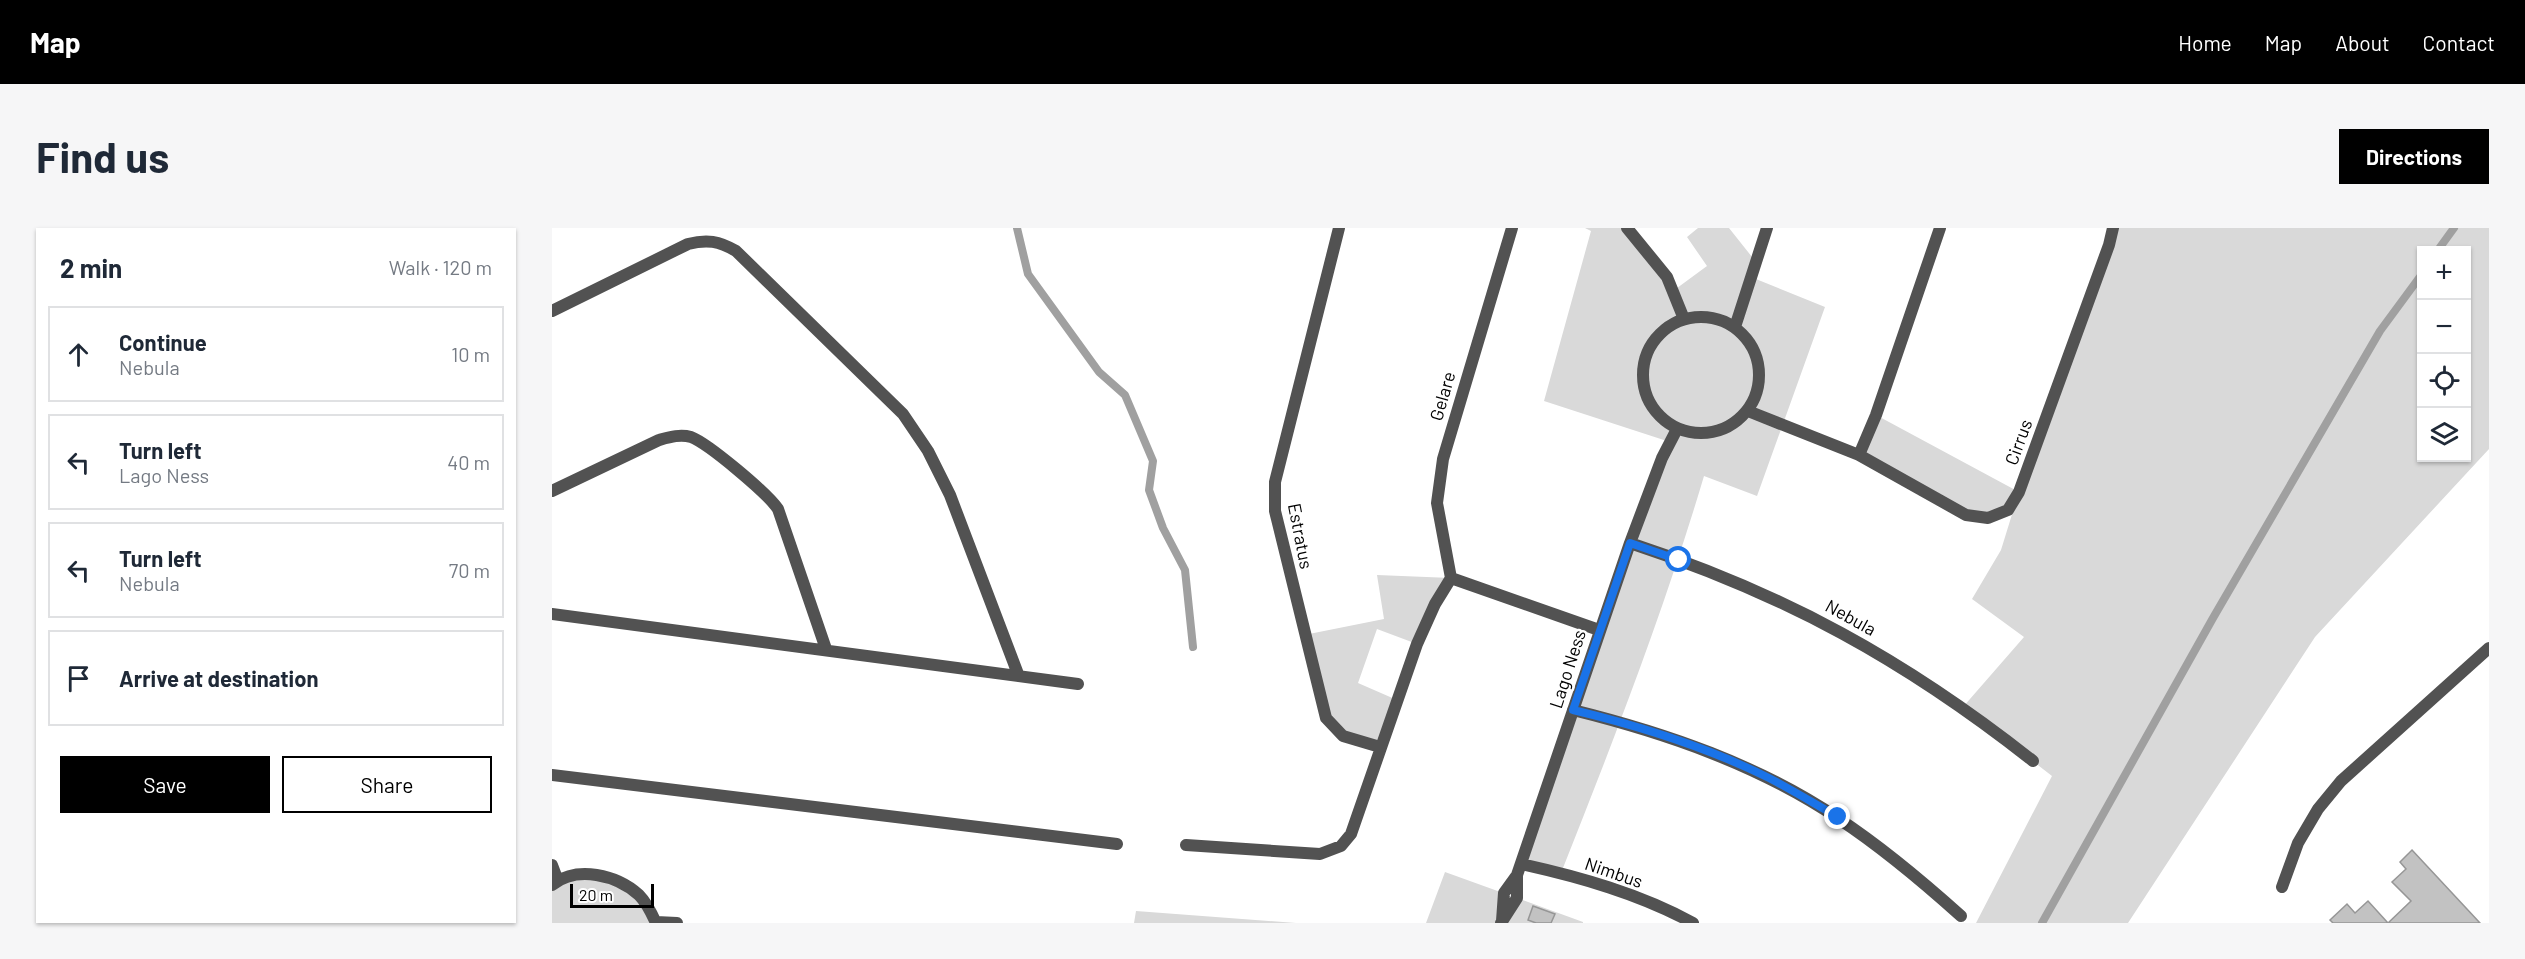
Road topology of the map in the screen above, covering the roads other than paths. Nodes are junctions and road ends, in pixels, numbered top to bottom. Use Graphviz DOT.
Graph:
graph roads {
  1 [pos="1339,228"];
  2 [pos="1512,228"];
  3 [pos="1627,228"];
  4 [pos="1767,228"];
  5 [pos="1940,228"];
  6 [pos="2113,228"];
  7 [pos="552,311"];
  8 [pos="1684,319"];
  9 [pos="1735,327"];
  10 [pos="1749,411"];
  11 [pos="1677,429"];
  12 [pos="1859,455"];
  13 [pos="552,492"];
  14 [pos="1630,543"];
  15 [pos="1451,578"];
  16 [pos="552,614"];
  17 [pos="1599,630"];
  18 [pos="2489,648"];
  19 [pos="825,649"];
  20 [pos="1018,674"];
  21 [pos="1078,684"];
  22 [pos="1573,710"];
  23 [pos="1380,747"];
  24 [pos="2033,761"];
  25 [pos="552,775"];
  26 [pos="1117,844"];
  27 [pos="1186,845"];
  28 [pos="552,866"];
  29 [pos="1519,870"];
  30 [pos="555,883"];
  31 [pos="2282,887"];
  32 [pos="1961,916"];
  33 [pos="656,922"];
  34 [pos="677,923"];
  35 [pos="1501,923"];
  36 [pos="1693,923"];
  1 -- 23 [label="street, Estratus"];
  2 -- 15 [label="street, Gelare"];
  3 -- 8 [label="street"];
  4 -- 9 [label="street"];
  5 -- 12 [label="street"];
  6 -- 12 [label="street, Cirrus"];
  7 -- 20 [label="street"];
  8 -- 9 [label="street"];
  8 -- 11 [label="street"];
  9 -- 10 [label="street"];
  10 -- 11 [label="street"];
  10 -- 12 [label="street, Cirrus"];
  11 -- 14 [label="street, Lago Ness"];
  13 -- 19 [label="street"];
  14 -- 17 [label="street, Lago Ness"];
  14 -- 24 [label="street, Nebula"];
  15 -- 17 [label="street"];
  15 -- 23 [label="street"];
  16 -- 19 [label="street"];
  17 -- 22 [label="street, Lago Ness"];
  18 -- 31 [label="street"];
  19 -- 20 [label="street"];
  20 -- 21 [label="street"];
  22 -- 29 [label="street, Lago Ness"];
  22 -- 32 [label="street"];
  23 -- 27 [label="street"];
  25 -- 26 [label="street"];
  28 -- 30 [label="street"];
  29 -- 35 [label="street, Lago Ness"];
  29 -- 36 [label="street, Nimbus"];
  30 -- 33 [label="street"];
  33 -- 34 [label="street"];
}
